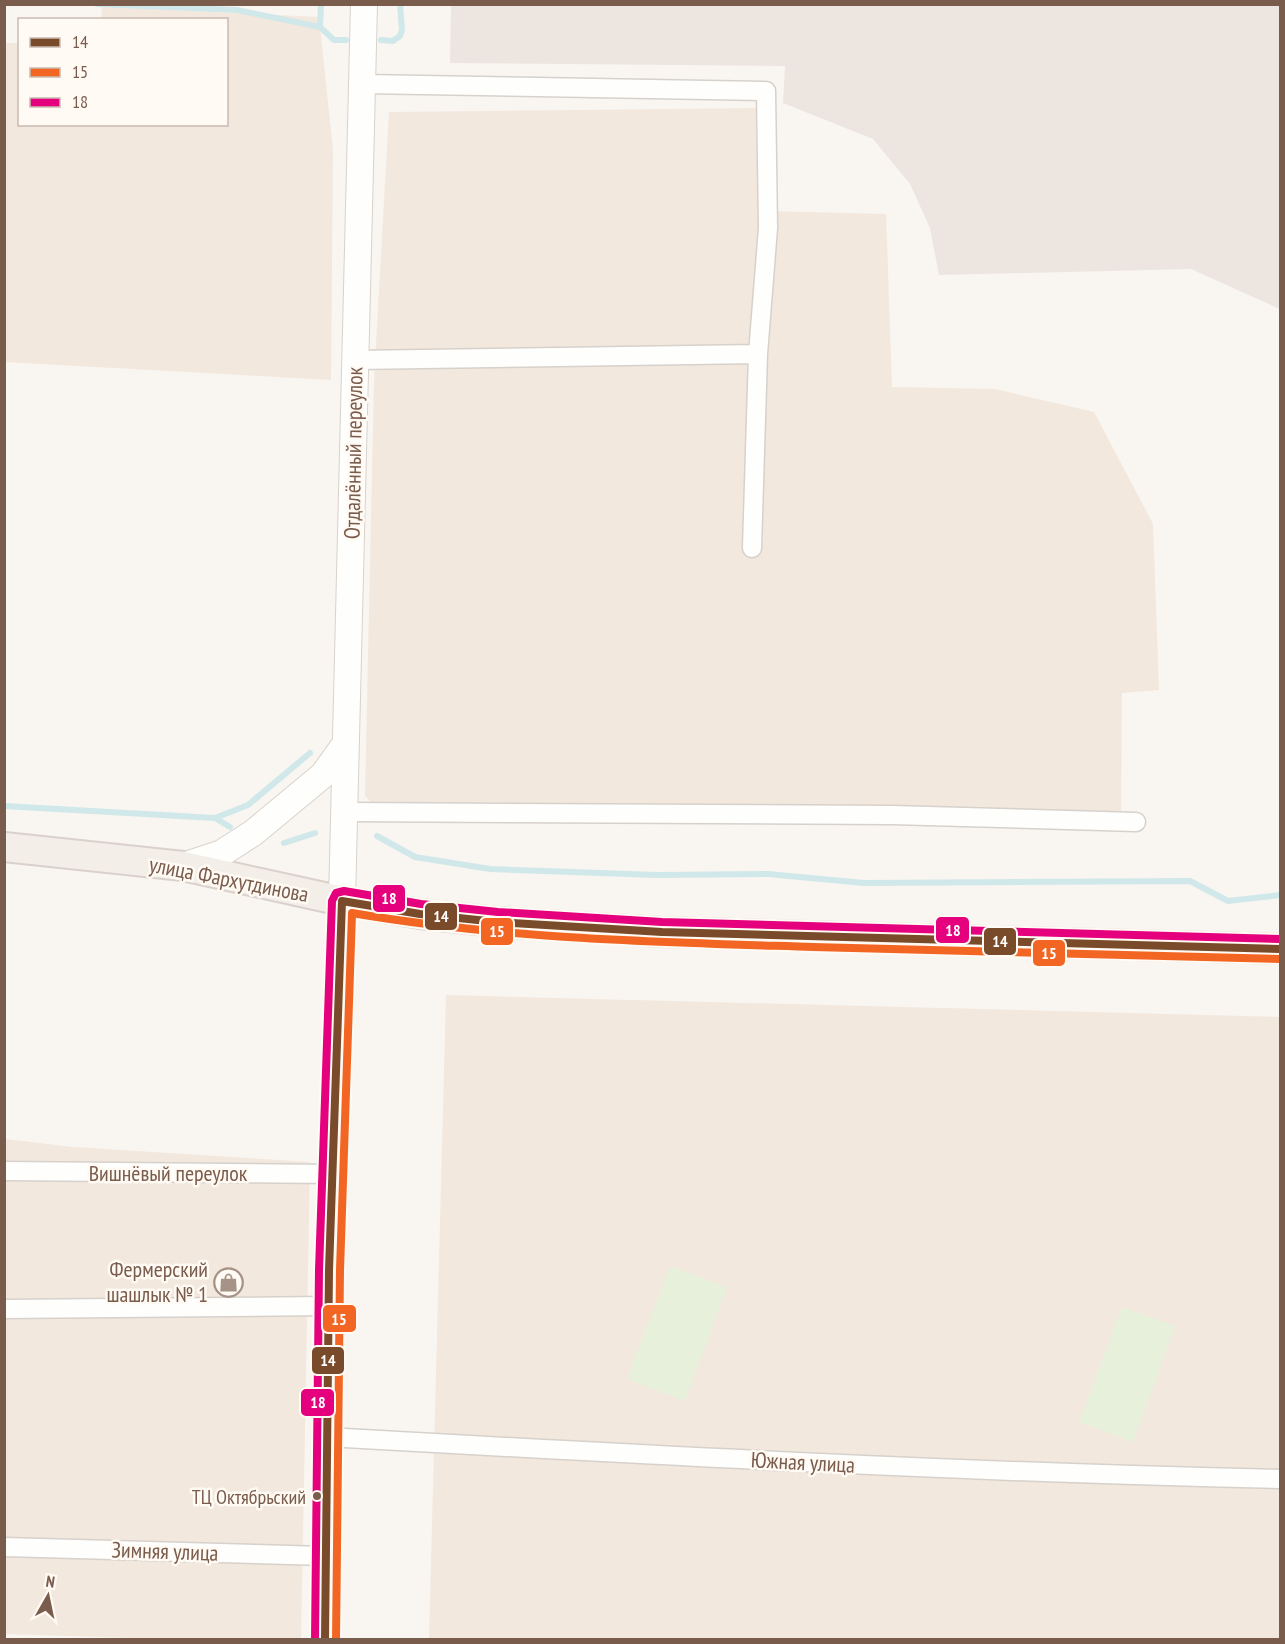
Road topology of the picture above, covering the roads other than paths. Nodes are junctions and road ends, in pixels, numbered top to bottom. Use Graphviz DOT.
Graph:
graph roads {
  1 [pos="364,4"];
  2 [pos="363,84"];
  3 [pos="758,354"];
  4 [pos="354,360"];
  5 [pos="753,548"];
  6 [pos="346,743"];
  7 [pos="346,812"];
  8 [pos="1136,822"];
  9 [pos="4,847"];
  10 [pos="183,866"];
  11 [pos="342,901"];
  12 [pos="1281,949"];
  13 [pos="4,1171"];
  14 [pos="332,1174"];
  15 [pos="328,1306"];
  16 [pos="4,1309"];
  17 [pos="327,1437"];
  18 [pos="1281,1479"];
  19 [pos="4,1546"];
  20 [pos="325,1556"];
  21 [pos="325,1640"];
  1 -- 2 [label="main road, Отдалённый переулок"];
  2 -- 3 [label="street"];
  2 -- 4 [label="main road, Отдалённый переулок"];
  3 -- 4 [label="street"];
  3 -- 5 [label="street"];
  4 -- 6 [label="main road, Отдалённый переулок"];
  6 -- 7 [label="main road, Отдалённый переулок"];
  6 -- 10 [label="main road"];
  7 -- 8 [label="street"];
  7 -- 11 [label="main road, Отдалённый переулок"];
  9 -- 10 [label="main road, улица Фархутдинова"];
  10 -- 11 [label="main road, улица Фархутдинова"];
  11 -- 12 [label="main road, улица Фархутдинова"];
  11 -- 14 [label="street"];
  13 -- 14 [label="street, Вишнёвый переулок"];
  14 -- 15 [label="street"];
  15 -- 16 [label="street"];
  15 -- 17 [label="street"];
  17 -- 18 [label="street, Южная улица"];
  17 -- 20 [label="street"];
  19 -- 20 [label="street, Зимняя улица"];
  20 -- 21 [label="street"];
}
